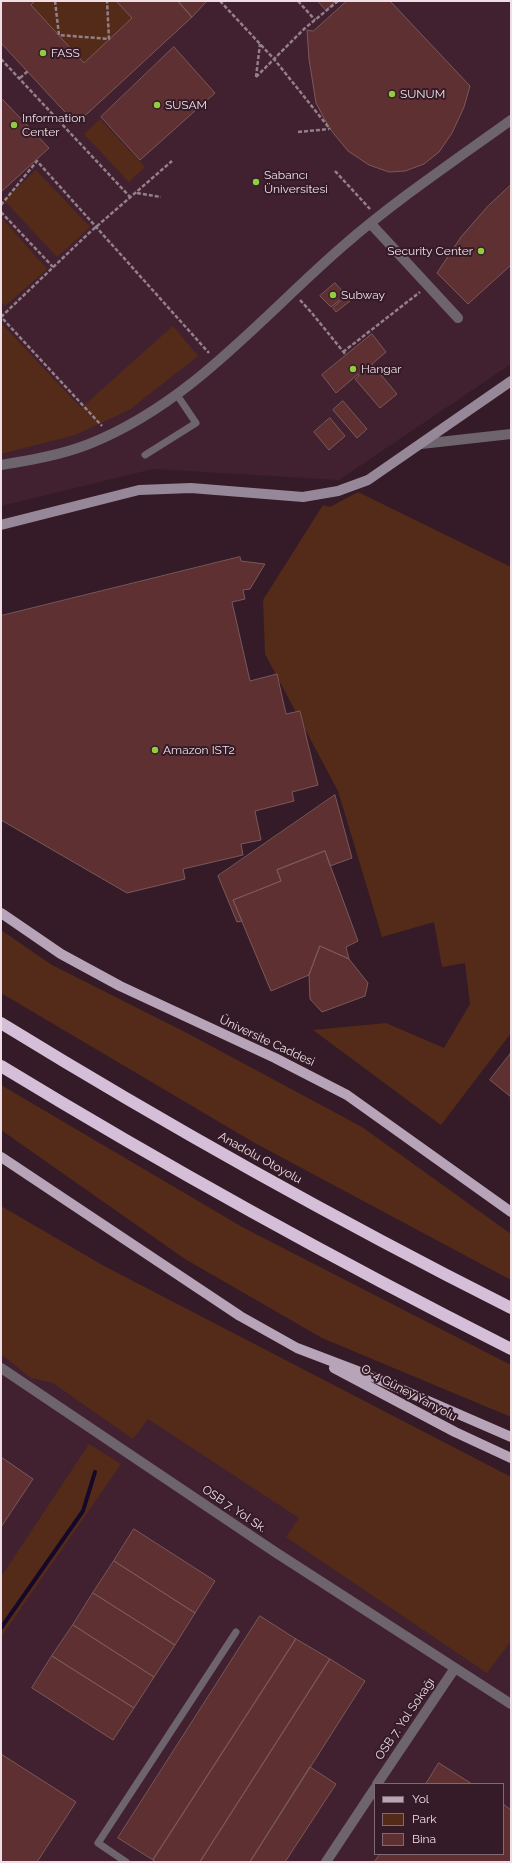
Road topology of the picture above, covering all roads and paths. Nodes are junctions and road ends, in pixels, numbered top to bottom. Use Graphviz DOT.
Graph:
graph roads {
  1 [pos="55,1"];
  2 [pos="107,1"];
  3 [pos="220,1"];
  4 [pos="298,1"];
  5 [pos="338,1"];
  6 [pos="315,20"];
  7 [pos="260,44"];
  8 [pos="1,59"];
  9 [pos="274,59"];
  10 [pos="28,71"];
  11 [pos="20,78"];
  12 [pos="511,120"];
  13 [pos="298,132"];
  14 [pos="172,161"];
  15 [pos="336,171"];
  16 [pos="137,192"];
  17 [pos="161,197"];
  18 [pos="131,198"];
  19 [pos="1,205"];
  20 [pos="1,212"];
  21 [pos="374,221"];
  22 [pos="95,228"];
  23 [pos="53,267"];
  24 [pos="428,285"];
  25 [pos="292,293"];
  26 [pos="1,316"];
  27 [pos="458,318"];
  28 [pos="4,320"];
  29 [pos="343,352"];
  30 [pos="346,355"];
  31 [pos="218,362"];
  32 [pos="511,381"];
  33 [pos="176,395"];
  34 [pos="109,434"];
  35 [pos="511,434"];
  36 [pos="421,444"];
  37 [pos="145,455"];
  38 [pos="1,465"];
  39 [pos="1,525"];
  40 [pos="1,913"];
  41 [pos="1,1023"];
  42 [pos="1,1066"];
  43 [pos="1,1157"];
  44 [pos="511,1212"];
  45 [pos="511,1308"];
  46 [pos="296,1348"];
  47 [pos="511,1349"];
  48 [pos="1,1368"];
  49 [pos="511,1437"];
  50 [pos="511,1458"];
  51 [pos="236,1632"];
  52 [pos="455,1668"];
  53 [pos="511,1704"];
  54 [pos="378,1783"];
  55 [pos="374,1790"];
  56 [pos="126,1862"];
  57 [pos="326,1862"];
  1 -- 2 [label="path"];
  3 -- 7 [label="path"];
  4 -- 6 [label="path"];
  5 -- 6 [label="path"];
  6 -- 9 [label="path"];
  7 -- 9 [label="path"];
  7 -- 9 [label="path"];
  8 -- 11 [label="path"];
  9 -- 13 [label="path"];
  10 -- 11 [label="path"];
  11 -- 18 [label="path"];
  12 -- 21 [label="street"];
  14 -- 16 [label="path"];
  15 -- 21 [label="path"];
  16 -- 17 [label="path"];
  16 -- 18 [label="path"];
  18 -- 22 [label="path"];
  19 -- 22 [label="path"];
  20 -- 23 [label="path"];
  21 -- 24 [label="street"];
  21 -- 25 [label="street"];
  22 -- 23 [label="path"];
  22 -- 31 [label="path"];
  23 -- 26 [label="path"];
  24 -- 27 [label="street"];
  24 -- 29 [label="path"];
  25 -- 29 [label="path"];
  25 -- 31 [label="street"];
  28 -- 34 [label="path"];
  29 -- 30 [label="path"];
  31 -- 33 [label="street"];
  32 -- 36 [label="street"];
  33 -- 34 [label="street"];
  33 -- 37 [label="lane"];
  34 -- 38 [label="street"];
  35 -- 36 [label="street"];
  36 -- 39 [label="street"];
  40 -- 44 [label="main road, Üniversite Caddesi"];
  41 -- 45 [label="highway, Anadolu Otoyolu"];
  42 -- 47 [label="highway"];
  43 -- 46 [label="main road"];
  46 -- 49 [label="main road"];
  46 -- 50 [label="main road, O-4 Güney Yanyolu"];
  48 -- 52 [label="street, OSB 7. Yol Sk."];
  51 -- 56 [label="lane"];
  52 -- 53 [label="street, OSB 7. Yol Sk."];
  52 -- 54 [label="street, OSB 7. Yol Sokağı"];
  55 -- 57 [label="street"];
}
